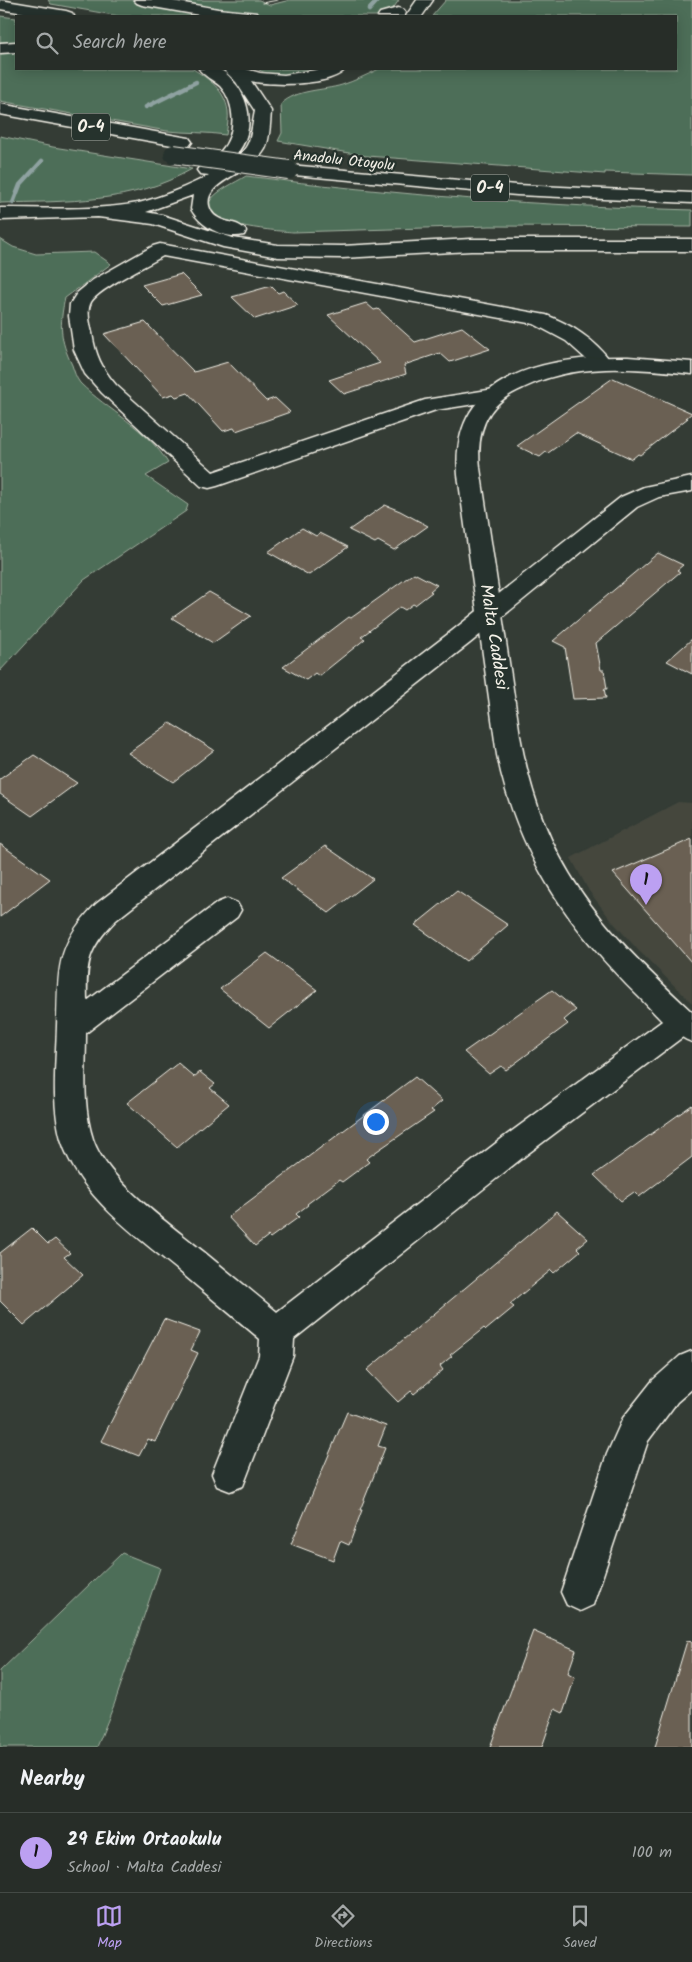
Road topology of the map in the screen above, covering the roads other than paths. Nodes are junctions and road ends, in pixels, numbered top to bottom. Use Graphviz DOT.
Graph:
graph roads {
  1 [pos="142,0"];
  2 [pos="408,0"];
  3 [pos="426,0"];
  4 [pos="0,4"];
  5 [pos="0,14"];
  6 [pos="60,15"];
  7 [pos="234,15"];
  8 [pos="400,15"];
  9 [pos="401,15"];
  10 [pos="15,16"];
  11 [pos="15,47"];
  12 [pos="0,48"];
  13 [pos="209,70"];
  14 [pos="232,70"];
  15 [pos="233,70"];
  16 [pos="334,70"];
  17 [pos="354,72"];
  18 [pos="270,101"];
  19 [pos="0,109"];
  20 [pos="0,124"];
  21 [pos="178,148"];
  22 [pos="292,163"];
  23 [pos="211,181"];
  24 [pos="692,184"];
  25 [pos="692,198"];
  26 [pos="99,212"];
  27 [pos="7,214"];
  28 [pos="692,234"];
  29 [pos="692,245"];
  30 [pos="601,362"];
  31 [pos="692,368"];
  32 [pos="494,395"];
  33 [pos="692,484"];
  34 [pos="490,613"];
  35 [pos="227,910"];
  36 [pos="688,1026"];
  37 [pos="72,1028"];
  38 [pos="277,1332"];
  39 [pos="692,1367"];
  40 [pos="230,1474"];
  41 [pos="580,1592"];
  1 -- 7 [label="main road"];
  2 -- 8 [label="main road"];
  3 -- 9 [label="main road"];
  4 -- 6 [label="main road"];
  5 -- 10 [label="main road"];
  11 -- 12 [label="main road"];
  13 -- 27 [label="main road"];
  14 -- 18 [label="main road"];
  15 -- 16 [label="main road"];
  17 -- 18 [label="main road"];
  18 -- 23 [label="main road"];
  19 -- 21 [label="main road, Anadolu Otoyolu / O-4"];
  20 -- 21 [label="main road, Anadolu Otoyolu / O-4"];
  21 -- 22 [label="main road, Anadolu Otoyolu / O-4, bridge"];
  22 -- 24 [label="main road, Anadolu Otoyolu / O-4"];
  22 -- 25 [label="main road, Anadolu Otoyolu / O-4"];
  23 -- 26 [label="main road"];
  23 -- 28 [label="main road"];
  26 -- 27 [label="main road"];
  26 -- 29 [label="main road"];
  30 -- 31 [label="main road, Malta Caddesi"];
  30 -- 32 [label="main road, Malta Caddesi"];
  30 -- 32 [label="main road"];
  32 -- 34 [label="main road, Malta Caddesi"];
  33 -- 34 [label="main road"];
  34 -- 36 [label="main road, Malta Caddesi"];
  34 -- 37 [label="main road"];
  35 -- 37 [label="main road"];
  36 -- 38 [label="main road"];
  37 -- 38 [label="main road"];
  38 -- 40 [label="main road"];
  39 -- 41 [label="main road"];
}
